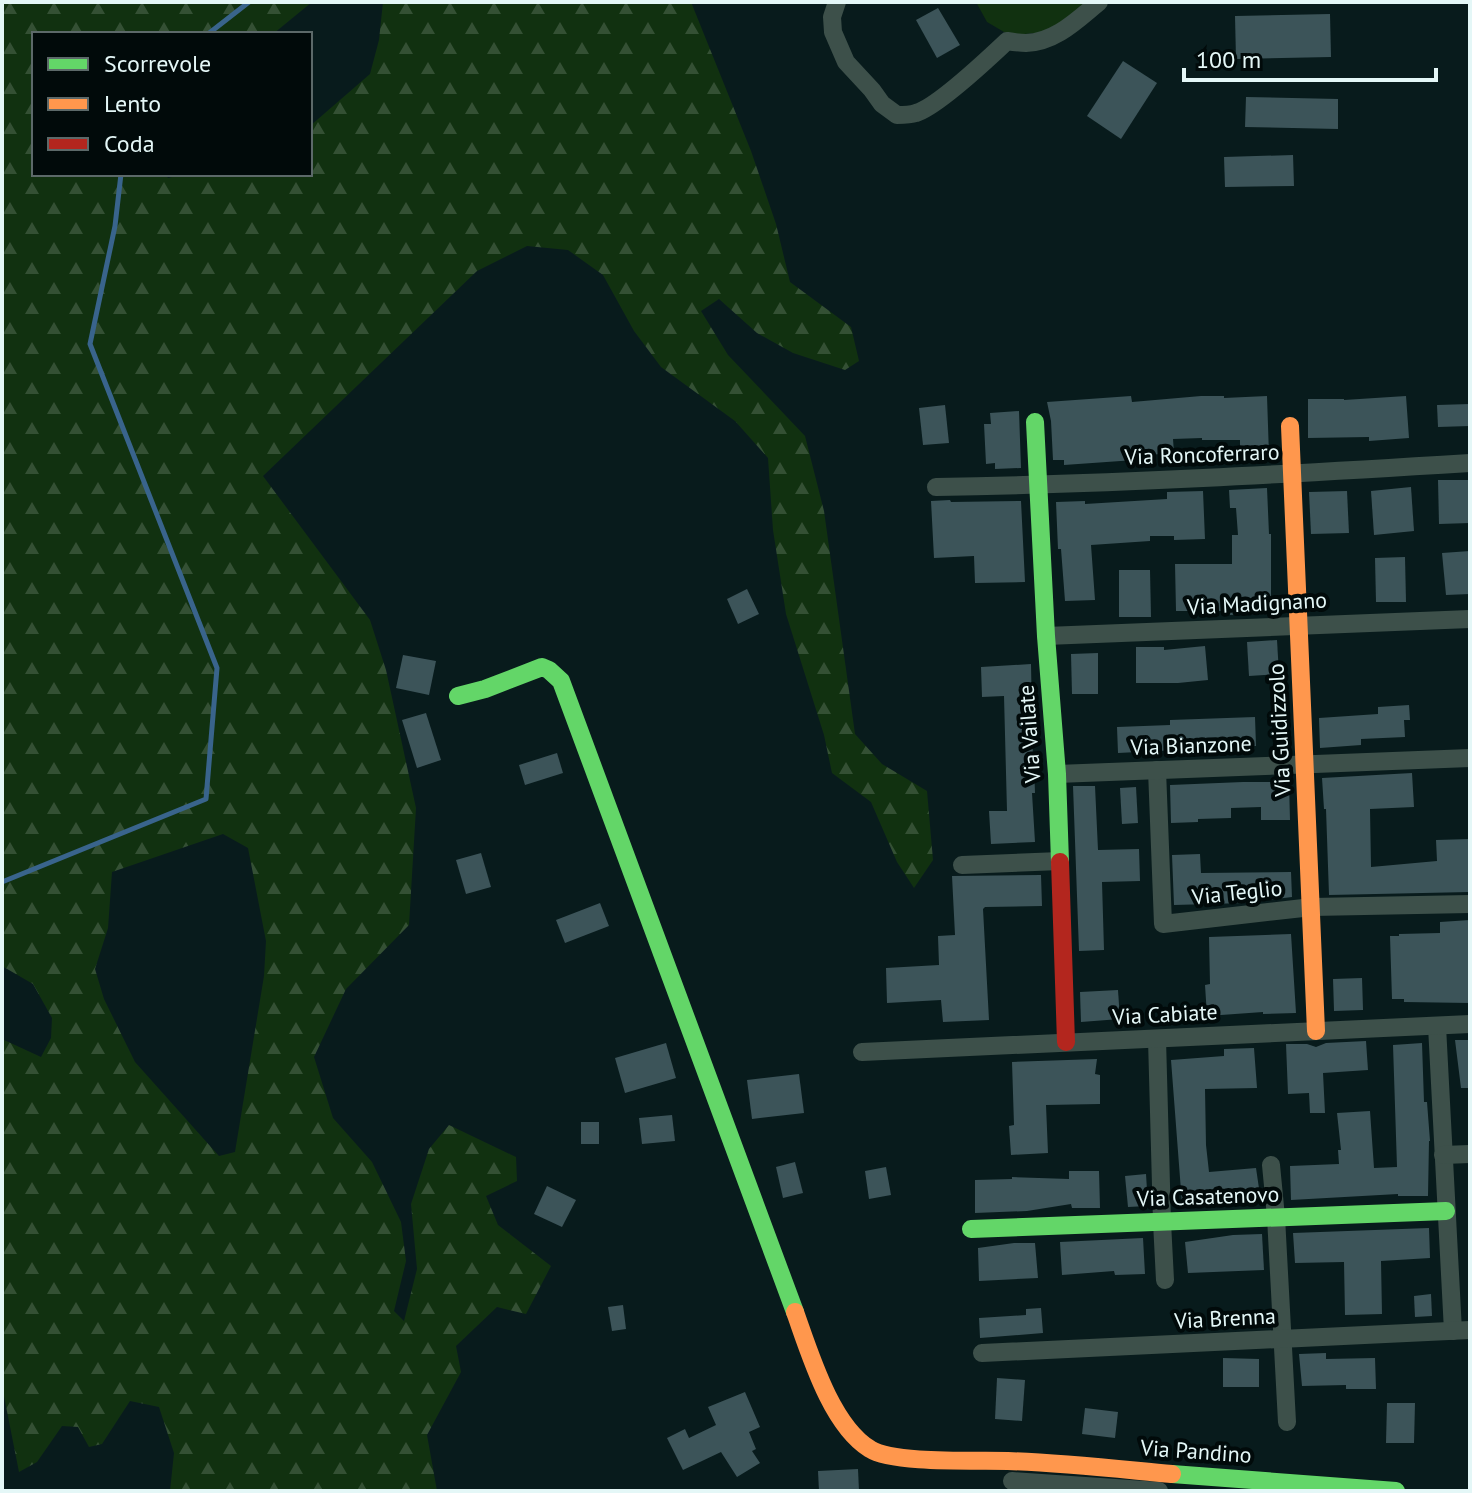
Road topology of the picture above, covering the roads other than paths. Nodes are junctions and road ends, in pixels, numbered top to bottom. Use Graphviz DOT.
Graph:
graph roads {
  1 [pos="837,2"];
  2 [pos="1099,2"];
  3 [pos="1035,422"];
  4 [pos="1290,426"];
  5 [pos="1470,463"];
  6 [pos="1292,474"];
  7 [pos="1038,485"];
  8 [pos="936,487"];
  9 [pos="1470,619"];
  10 [pos="1299,624"];
  11 [pos="1046,636"];
  12 [pos="458,696"];
  13 [pos="1470,758"];
  14 [pos="1305,764"];
  15 [pos="1157,770"];
  16 [pos="1057,774"];
  17 [pos="1060,861"];
  18 [pos="962,865"];
  19 [pos="1470,904"];
  20 [pos="1312,907"];
  21 [pos="1470,1024"];
  22 [pos="1437,1026"];
  23 [pos="1316,1031"];
  24 [pos="1157,1039"];
  25 [pos="1066,1042"];
  26 [pos="862,1052"];
  27 [pos="1470,1154"];
  28 [pos="1443,1155"];
  29 [pos="1271,1165"];
  30 [pos="1446,1211"];
  31 [pos="1276,1217"];
  32 [pos="1162,1222"];
  33 [pos="971,1229"];
  34 [pos="1165,1280"];
  35 [pos="1461,1331"];
  36 [pos="1282,1339"];
  37 [pos="982,1353"];
  38 [pos="1287,1422"];
  39 [pos="1011,1461"];
  40 [pos="1012,1486"];
  41 [pos="1159,1491"];
  42 [pos="1396,1491"];
  1 -- 2 [label="street"];
  3 -- 7 [label="street, Via Vailate"];
  4 -- 6 [label="street, Via Guidizzolo"];
  5 -- 6 [label="street, Via Roncoferraro"];
  6 -- 7 [label="street, Via Roncoferraro"];
  6 -- 10 [label="street, Via Guidizzolo"];
  7 -- 8 [label="street, Via Roncoferraro"];
  7 -- 11 [label="street, Via Vailate"];
  9 -- 10 [label="street, Via Madignano"];
  10 -- 11 [label="street, Via Madignano"];
  10 -- 14 [label="street, Via Guidizzolo"];
  11 -- 16 [label="street, Via Vailate"];
  12 -- 39 [label="street"];
  13 -- 14 [label="street, Via Bianzone"];
  14 -- 15 [label="street, Via Bianzone"];
  14 -- 20 [label="street, Via Guidizzolo"];
  15 -- 16 [label="street, Via Bianzone"];
  15 -- 20 [label="street, Via Teglio"];
  16 -- 17 [label="street, Via Vailate"];
  17 -- 18 [label="street"];
  17 -- 25 [label="street, Via Vailate"];
  19 -- 20 [label="street, Via Teglio"];
  20 -- 23 [label="street, Via Guidizzolo"];
  21 -- 22 [label="street, Via Cabiate"];
  22 -- 23 [label="street, Via Cabiate"];
  22 -- 28 [label="street"];
  23 -- 24 [label="street, Via Cabiate"];
  24 -- 25 [label="street, Via Cabiate"];
  24 -- 32 [label="street"];
  25 -- 26 [label="street, Via Cabiate"];
  27 -- 28 [label="street"];
  28 -- 30 [label="street"];
  29 -- 31 [label="street"];
  30 -- 31 [label="street, Via Casatenovo"];
  30 -- 35 [label="street"];
  31 -- 32 [label="street, Via Casatenovo"];
  31 -- 36 [label="street"];
  32 -- 33 [label="street, Via Casatenovo"];
  32 -- 34 [label="street"];
  35 -- 36 [label="street, Via Brenna"];
  36 -- 37 [label="street, Via Brenna"];
  36 -- 38 [label="street"];
  39 -- 40 [label="street, Via Pandino"];
  39 -- 42 [label="street, Via Pandino"];
  40 -- 41 [label="street, Via Pandino"];
}
